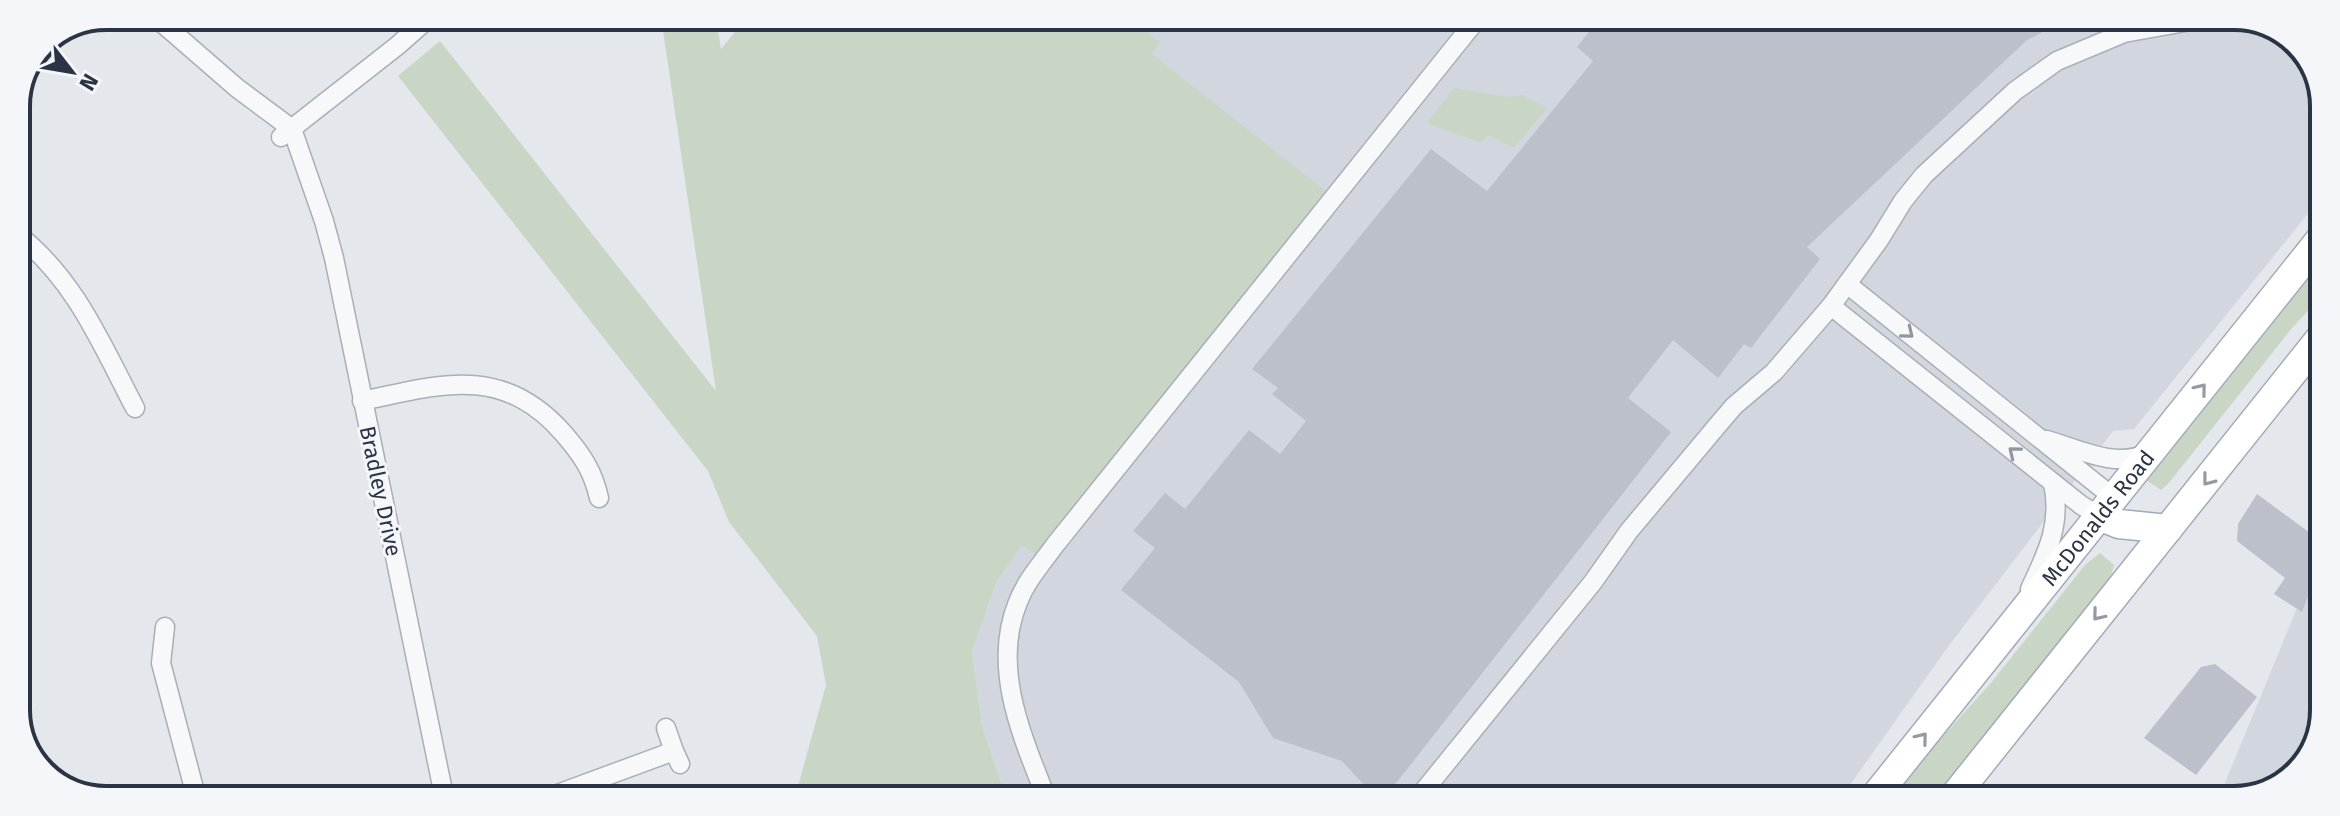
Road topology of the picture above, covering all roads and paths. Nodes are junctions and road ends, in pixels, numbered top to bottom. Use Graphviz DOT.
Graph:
graph roads {
  1 [pos="170,30"];
  2 [pos="414,30"];
  3 [pos="1468,30"];
  4 [pos="2137,30"];
  5 [pos="287,133"];
  6 [pos="30,244"];
  7 [pos="2310,252"];
  8 [pos="1847,284"];
  9 [pos="1831,306"];
  10 [pos="2310,351"];
  11 [pos="362,401"];
  12 [pos="135,408"];
  13 [pos="2037,437"];
  14 [pos="2152,450"];
  15 [pos="2053,483"];
  16 [pos="599,498"];
  17 [pos="2106,507"];
  18 [pos="2168,529"];
  19 [pos="2015,621"];
  20 [pos="165,627"];
  21 [pos="666,728"];
  22 [pos="193,786"];
  23 [pos="442,786"];
  24 [pos="584,786"];
  25 [pos="1042,786"];
  26 [pos="1428,786"];
  27 [pos="1883,786"];
  28 [pos="1962,786"];
  1 -- 5 [label="street, Bradley Drive"];
  2 -- 5 [label="street"];
  3 -- 25 [label="street"];
  4 -- 8 [label="street"];
  5 -- 11 [label="street, Bradley Drive"];
  6 -- 12 [label="street"];
  14 -- 7 [label="main road, McDonalds Road, one-way"];
  8 -- 9 [label="street"];
  8 -- 13 [label="street, one-way"];
  15 -- 9 [label="street, one-way"];
  9 -- 26 [label="street"];
  10 -- 18 [label="main road, one-way"];
  11 -- 16 [label="street"];
  11 -- 23 [label="street, Bradley Drive"];
  13 -- 14 [label="street"];
  13 -- 17 [label="street"];
  14 -- 17 [label="main road, McDonalds Road"];
  15 -- 17 [label="street"];
  15 -- 19 [label="street"];
  17 -- 18 [label="main road"];
  17 -- 19 [label="main road, McDonalds Road"];
  18 -- 28 [label="main road, one-way"];
  27 -- 19 [label="main road, McDonalds Road, one-way"];
  20 -- 22 [label="street"];
  21 -- 24 [label="street"];
}
